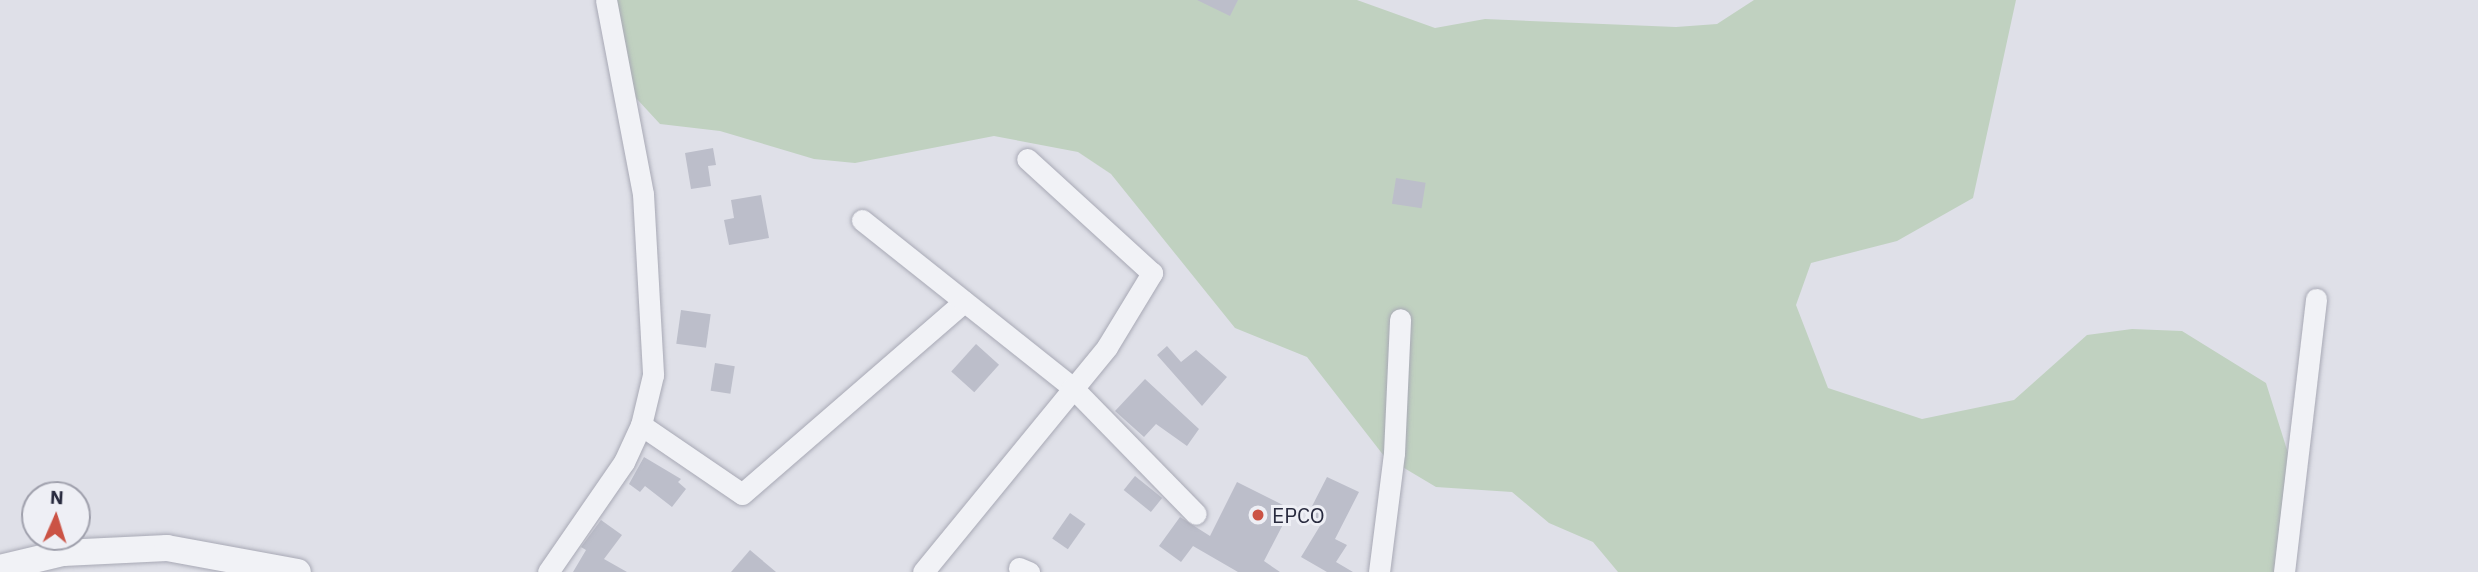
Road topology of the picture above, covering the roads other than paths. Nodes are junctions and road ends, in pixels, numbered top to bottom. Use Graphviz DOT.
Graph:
graph roads {
  1 [pos="606,0"];
  2 [pos="1027,159"];
  3 [pos="862,220"];
  4 [pos="2316,299"];
  5 [pos="964,302"];
  6 [pos="1400,319"];
  7 [pos="1072,387"];
  8 [pos="641,425"];
  9 [pos="1196,514"];
  10 [pos="0,568"];
  11 [pos="298,572"];
  12 [pos="548,572"];
  13 [pos="923,572"];
  14 [pos="1379,572"];
  15 [pos="2284,572"];
  1 -- 8 [label="street"];
  2 -- 7 [label="street"];
  3 -- 5 [label="street"];
  4 -- 15 [label="street"];
  5 -- 7 [label="street"];
  5 -- 8 [label="street"];
  6 -- 14 [label="street"];
  7 -- 9 [label="street"];
  7 -- 13 [label="street"];
  8 -- 12 [label="street"];
  10 -- 11 [label="street"];
}
